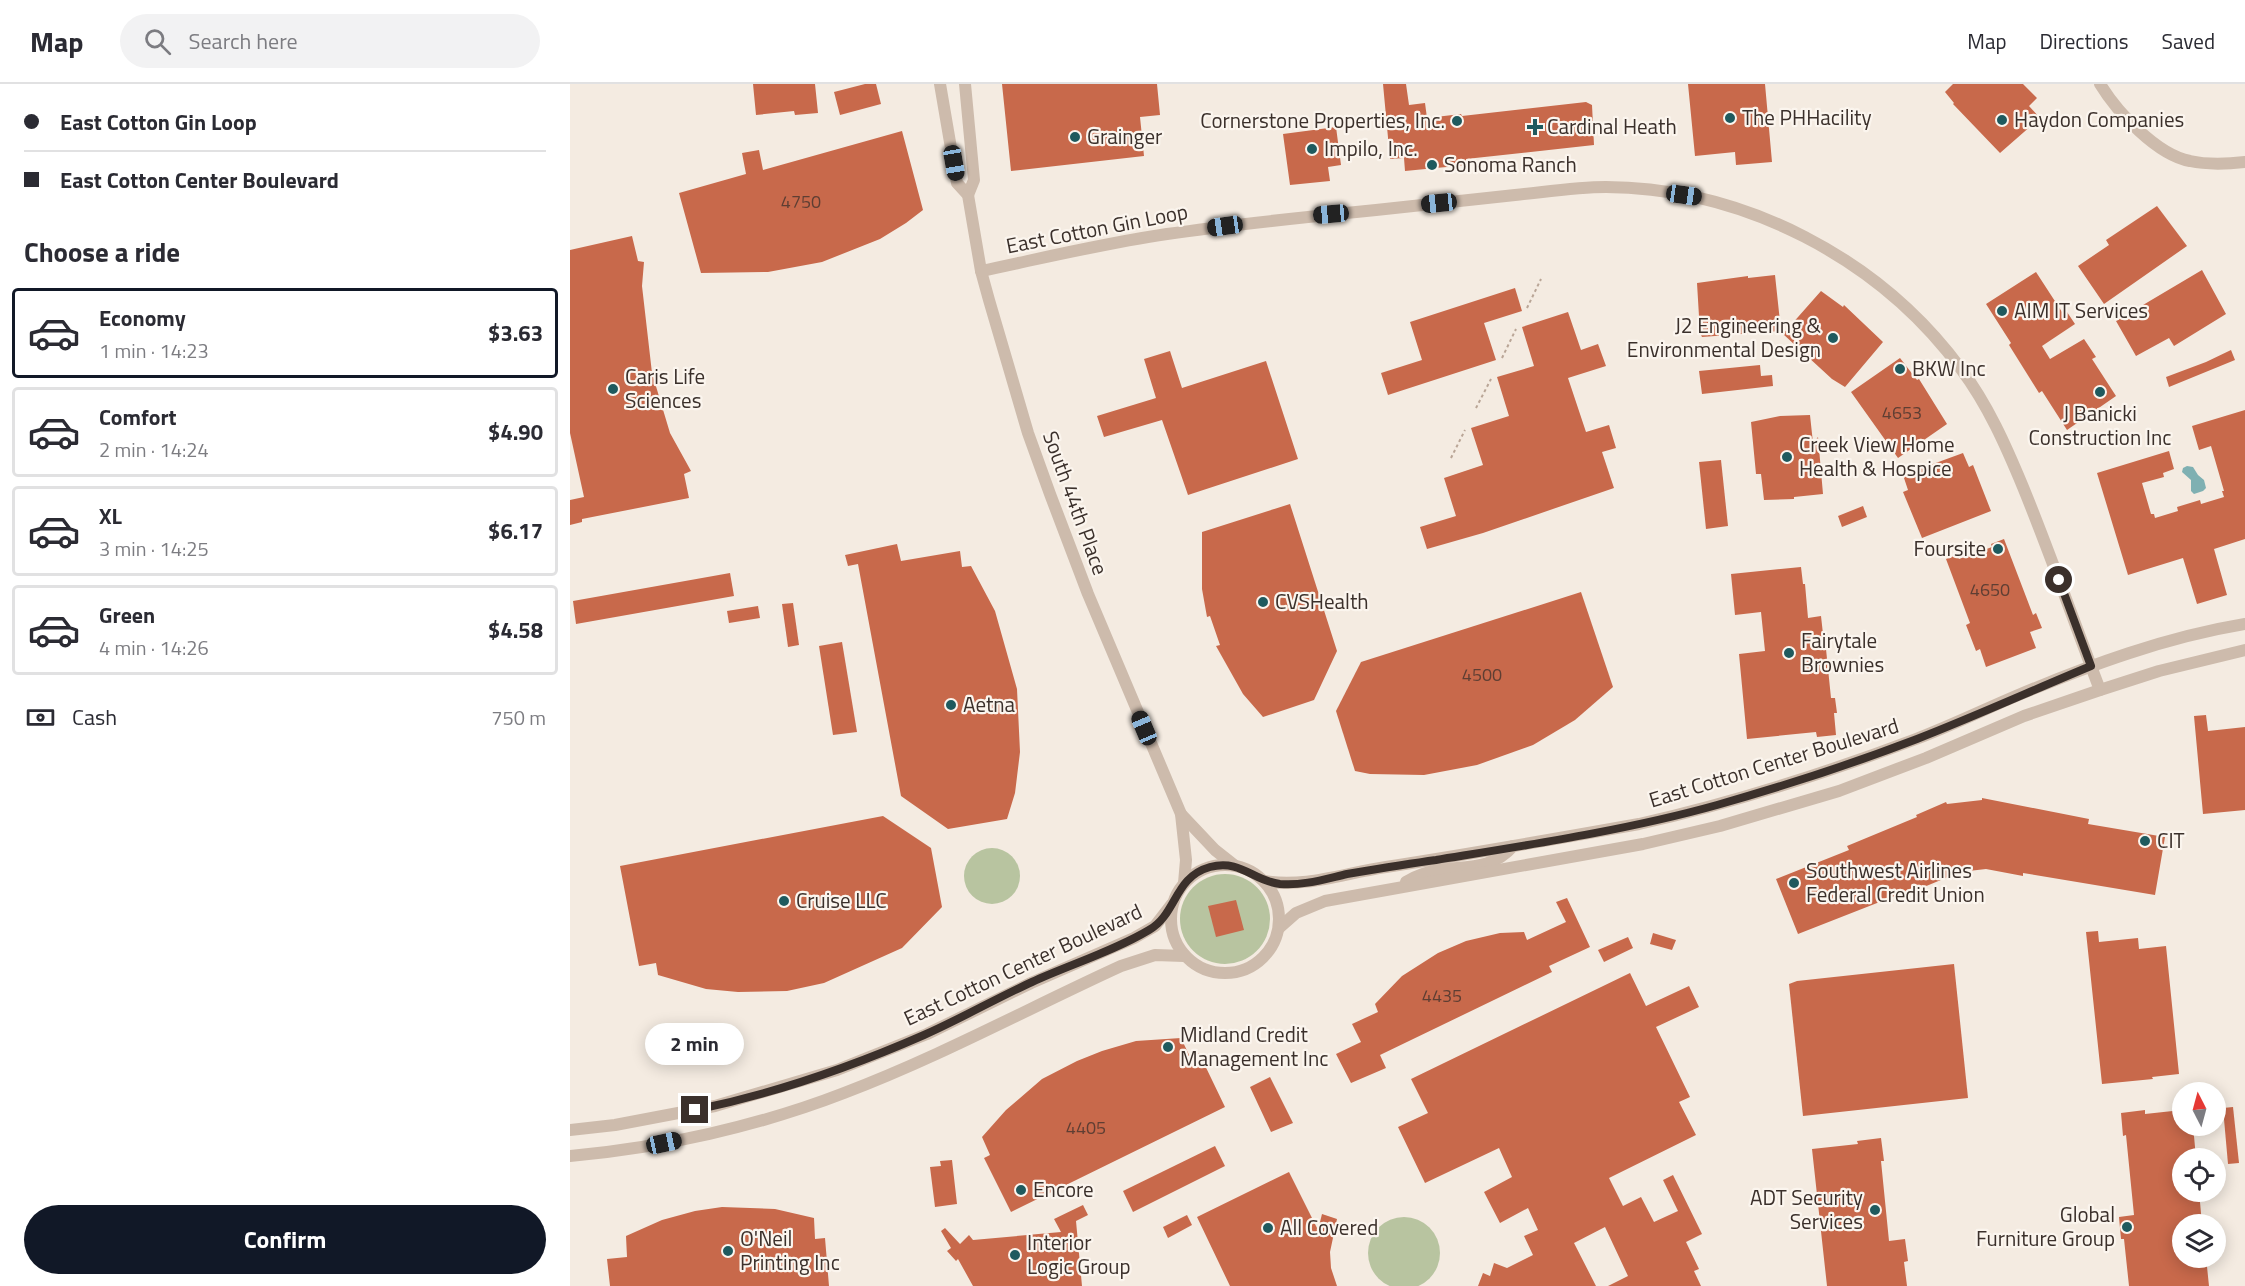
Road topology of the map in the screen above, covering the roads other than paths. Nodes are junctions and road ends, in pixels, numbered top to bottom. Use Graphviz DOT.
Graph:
graph roads {
  1 [pos="940,84"];
  2 [pos="965,84"];
  3 [pos="2100,84"];
  4 [pos="2245,162"];
  5 [pos="968,195"];
  6 [pos="981,271"];
  7 [pos="2245,624"];
  8 [pos="2245,651"];
  9 [pos="2091,666"];
  10 [pos="2100,690"];
  11 [pos="1181,814"];
  12 [pos="1513,846"];
  13 [pos="1235,866"];
  14 [pos="1264,881"];
  15 [pos="1184,883"];
  16 [pos="1394,888"];
  17 [pos="1172,904"];
  18 [pos="1279,928"];
  19 [pos="1184,956"];
  20 [pos="570,1130"];
  21 [pos="570,1156"];
  1 -- 5 [label="street, South 44th Place"];
  2 -- 5 [label="street, South 44th Place"];
  3 -- 4 [label="street"];
  5 -- 6 [label="street, South 44th Place"];
  6 -- 9 [label="street, East Cotton Gin Loop"];
  6 -- 11 [label="street, South 44th Place"];
  7 -- 9 [label="street, East Cotton Center Boulevard"];
  8 -- 10 [label="street, East Cotton Center Boulevard"];
  9 -- 10 [label="street, East Cotton Gin Loop"];
  9 -- 12 [label="street, East Cotton Center Boulevard"];
  10 -- 16 [label="street, East Cotton Center Boulevard"];
  11 -- 13 [label="street, South 44th Place"];
  11 -- 15 [label="street, South 44th Place"];
  12 -- 14 [label="street, East Cotton Center Boulevard"];
  12 -- 16 [label="street"];
  13 -- 14 [label="street, East Cotton Center Boulevard"];
  13 -- 15 [label="street, East Cotton Center Boulevard"];
  14 -- 18 [label="street"];
  15 -- 17 [label="street, East Cotton Center Boulevard"];
  16 -- 18 [label="street, East Cotton Center Boulevard"];
  17 -- 19 [label="street, East Cotton Center Boulevard"];
  17 -- 20 [label="street, East Cotton Center Boulevard"];
  18 -- 19 [label="street, East Cotton Center Boulevard"];
  19 -- 21 [label="street, East Cotton Center Boulevard"];
}
